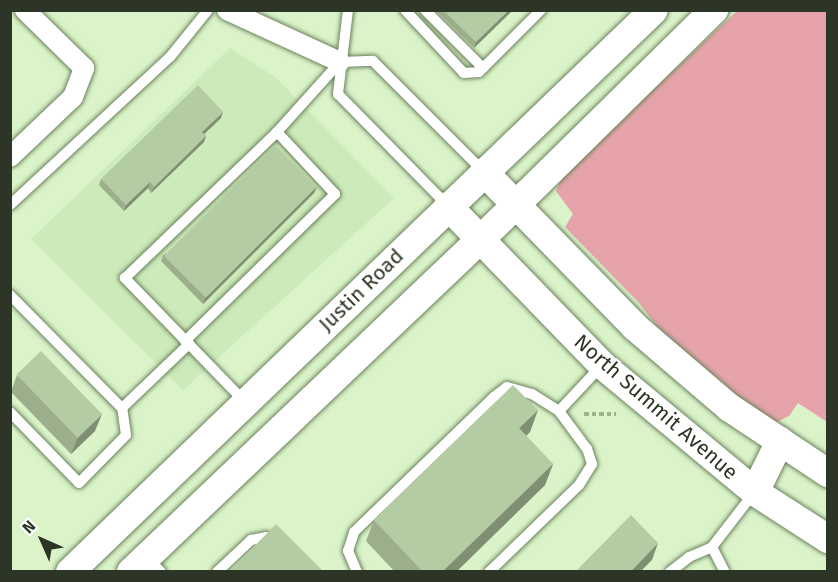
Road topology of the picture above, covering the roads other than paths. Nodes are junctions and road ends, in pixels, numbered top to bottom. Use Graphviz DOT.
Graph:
graph roads {
  1 [pos="25,10"];
  2 [pos="208,10"];
  3 [pos="348,10"];
  4 [pos="405,10"];
  5 [pos="425,10"];
  6 [pos="654,10"];
  7 [pos="714,10"];
  8 [pos="232,11"];
  9 [pos="539,11"];
  10 [pos="340,62"];
  11 [pos="483,68"];
  12 [pos="278,132"];
  13 [pos="10,157"];
  14 [pos="484,172"];
  15 [pos="517,203"];
  16 [pos="10,205"];
  17 [pos="448,206"];
  18 [pos="481,239"];
  19 [pos="11,297"];
  20 [pos="187,342"];
  21 [pos="602,365"];
  22 [pos="245,402"];
  23 [pos="122,408"];
  24 [pos="559,411"];
  25 [pos="10,412"];
  26 [pos="780,441"];
  27 [pos="828,473"];
  28 [pos="755,492"];
  29 [pos="828,539"];
  30 [pos="712,547"];
  31 [pos="281,551"];
  32 [pos="146,567"];
  33 [pos="70,572"];
  34 [pos="217,572"];
  35 [pos="357,572"];
  36 [pos="489,572"];
  37 [pos="670,572"];
  38 [pos="725,572"];
  1 -- 13 [label="street"];
  2 -- 16 [label="lane"];
  3 -- 10 [label="lane"];
  4 -- 11 [label="lane"];
  5 -- 11 [label="lane"];
  6 -- 14 [label="main road, Justin Road"];
  7 -- 15 [label="main road"];
  8 -- 10 [label="street"];
  9 -- 11 [label="lane"];
  10 -- 12 [label="lane"];
  10 -- 14 [label="lane"];
  10 -- 17 [label="lane"];
  12 -- 20 [label="lane"];
  12 -- 20 [label="lane"];
  14 -- 15 [label="main road"];
  14 -- 17 [label="main road, Justin Road"];
  15 -- 18 [label="main road"];
  15 -- 26 [label="main road"];
  17 -- 18 [label="main road, North Summit Avenue"];
  17 -- 22 [label="main road, Justin Road"];
  18 -- 21 [label="main road, North Summit Avenue"];
  18 -- 32 [label="main road"];
  19 -- 23 [label="lane"];
  20 -- 22 [label="lane"];
  20 -- 23 [label="lane"];
  21 -- 24 [label="lane"];
  21 -- 28 [label="main road, North Summit Avenue"];
  22 -- 33 [label="main road, Justin Road"];
  23 -- 25 [label="lane"];
  24 -- 35 [label="lane"];
  24 -- 36 [label="lane"];
  26 -- 27 [label="main road"];
  26 -- 28 [label="main road"];
  28 -- 29 [label="main road, North Summit Avenue"];
  28 -- 30 [label="lane"];
  30 -- 37 [label="lane"];
  30 -- 38 [label="lane"];
  31 -- 34 [label="lane"];
}
